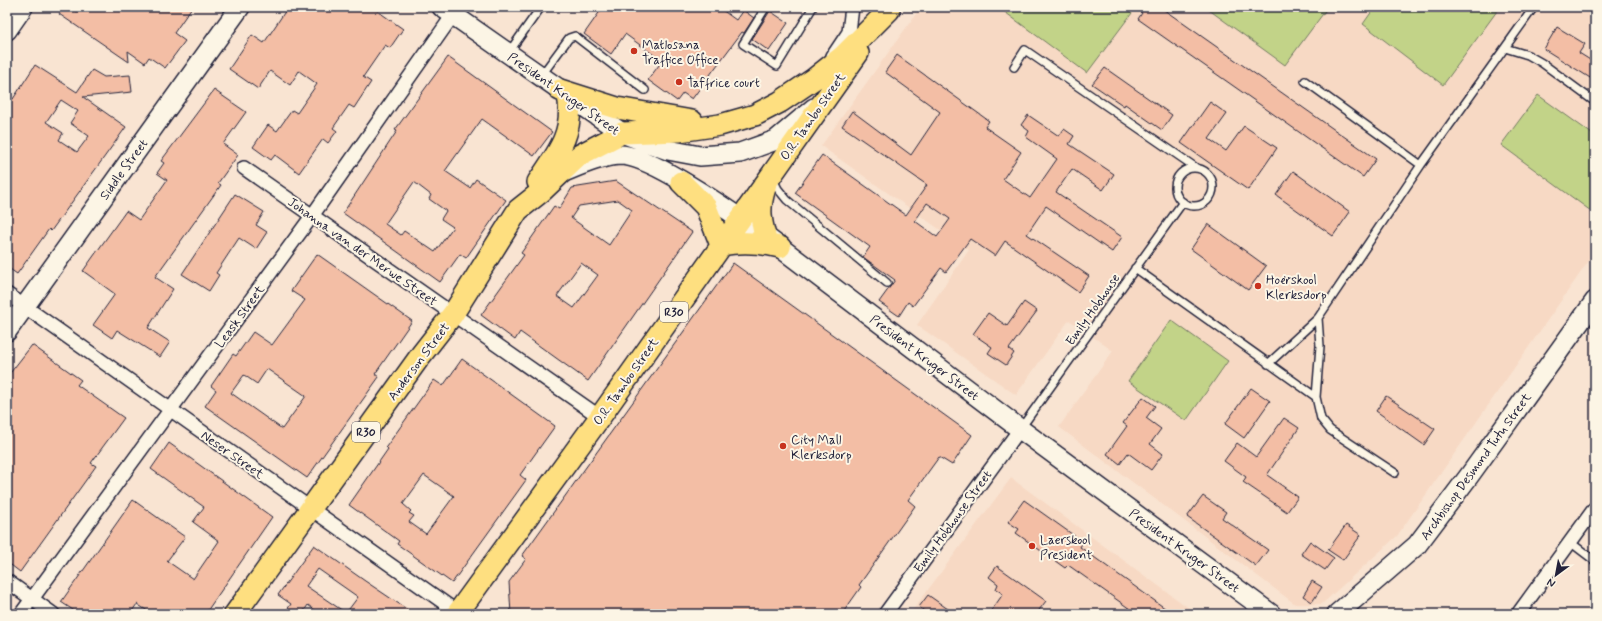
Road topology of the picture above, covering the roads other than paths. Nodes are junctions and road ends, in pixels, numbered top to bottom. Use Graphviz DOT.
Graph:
graph roads {
  1 [pos="23,7"];
  2 [pos="240,7"];
  3 [pos="540,7"];
  4 [pos="766,7"];
  5 [pos="813,7"];
  6 [pos="852,7"];
  7 [pos="1534,7"];
  8 [pos="890,8"];
  9 [pos="447,11"];
  10 [pos="7,30"];
  11 [pos="1505,48"];
  12 [pos="507,54"];
  13 [pos="1014,67"];
  14 [pos="540,76"];
  15 [pos="814,79"];
  16 [pos="1305,81"];
  17 [pos="645,90"];
  18 [pos="564,93"];
  19 [pos="824,100"];
  20 [pos="1595,102"];
  21 [pos="720,125"];
  22 [pos="622,133"];
  23 [pos="1421,165"];
  24 [pos="1195,167"];
  25 [pos="244,168"];
  26 [pos="559,174"];
  27 [pos="769,177"];
  28 [pos="681,182"];
  29 [pos="1183,202"];
  30 [pos="518,210"];
  31 [pos="312,216"];
  32 [pos="740,218"];
  33 [pos="772,242"];
  34 [pos="721,245"];
  35 [pos="1135,268"];
  36 [pos="887,283"];
  37 [pos="7,294"];
  38 [pos="1595,301"];
  39 [pos="25,307"];
  40 [pos="453,314"];
  41 [pos="1318,318"];
  42 [pos="7,331"];
  43 [pos="1268,364"];
  44 [pos="1316,397"];
  45 [pos="170,409"];
  46 [pos="600,417"];
  47 [pos="1020,429"];
  48 [pos="1395,473"];
  49 [pos="1595,508"];
  50 [pos="311,509"];
  51 [pos="1570,542"];
  52 [pos="1595,561"];
  53 [pos="7,581"];
  54 [pos="32,599"];
  55 [pos="21,614"];
  56 [pos="53,614"];
  57 [pos="235,614"];
  58 [pos="458,614"];
  59 [pos="885,614"];
  60 [pos="1271,614"];
  61 [pos="1337,614"];
  62 [pos="1518,614"];
  1 -- 10 [label="street"];
  2 -- 39 [label="street, Siddle Street"];
  3 -- 12 [label="lane"];
  4 -- 5 [label="lane"];
  6 -- 15 [label="street"];
  7 -- 11 [label="lane"];
  8 -- 15 [label="main road, O.R. Tambo Street / R30"];
  8 -- 19 [label="main road, O.R. Tambo Street / R30"];
  9 -- 12 [label="street, President Kruger Street"];
  9 -- 31 [label="street, Leask Street"];
  11 -- 20 [label="lane"];
  11 -- 23 [label="lane"];
  12 -- 14 [label="street, President Kruger Street"];
  13 -- 24 [label="lane"];
  14 -- 17 [label="lane"];
  14 -- 18 [label="street, President Kruger Street"];
  15 -- 21 [label="main road, O.R. Tambo Street / R30"];
  16 -- 23 [label="lane"];
  18 -- 21 [label="main road"];
  18 -- 22 [label="street, President Kruger Street"];
  18 -- 30 [label="main road"];
  19 -- 22 [label="street, President Kruger Street"];
  19 -- 27 [label="main road, O.R. Tambo Street / R30"];
  21 -- 22 [label="main road, O.R. Tambo Street / R30"];
  22 -- 26 [label="main road, Anderson Street / R30"];
  23 -- 41 [label="lane"];
  24 -- 29 [label="lane"];
  24 -- 29 [label="lane"];
  25 -- 31 [label="street, Johanna van der Merwe Street"];
  26 -- 28 [label="street, President Kruger Street"];
  26 -- 30 [label="main road, Anderson Street / R30"];
  27 -- 32 [label="main road, O.R. Tambo Street / R30"];
  27 -- 33 [label="main road"];
  27 -- 36 [label="lane"];
  28 -- 32 [label="street, President Kruger Street"];
  28 -- 34 [label="main road"];
  29 -- 35 [label="lane, Emily Hobhouse"];
  30 -- 40 [label="main road, Anderson Street / R30"];
  31 -- 40 [label="street, Johanna van der Merwe Street"];
  31 -- 45 [label="street, Leask Street"];
  32 -- 33 [label="street, President Kruger Street"];
  32 -- 34 [label="main road, O.R. Tambo Street / R30"];
  33 -- 34 [label="main road"];
  33 -- 47 [label="street, President Kruger Street"];
  34 -- 46 [label="main road, O.R. Tambo Street / R30"];
  35 -- 43 [label="lane"];
  35 -- 47 [label="lane, Emily Hobhouse"];
  37 -- 39 [label="street, Neser Street"];
  38 -- 61 [label="street, Archbishop Desmond Tutu Street"];
  39 -- 42 [label="street, Siddle Street"];
  39 -- 45 [label="street, Neser Street"];
  40 -- 46 [label="street, Johanna van der Merwe Street"];
  40 -- 50 [label="main road, Anderson Street / R30"];
  41 -- 43 [label="lane"];
  41 -- 44 [label="lane"];
  43 -- 44 [label="lane"];
  44 -- 48 [label="lane"];
  45 -- 50 [label="street, Neser Street"];
  45 -- 54 [label="street, Leask Street"];
  46 -- 58 [label="main road, O.R. Tambo Street / R30"];
  47 -- 59 [label="street, Emily Hobhouse Street"];
  47 -- 60 [label="street, President Kruger Street"];
  49 -- 51 [label="street"];
  50 -- 57 [label="main road, Anderson Street / R30"];
  50 -- 58 [label="street, Neser Street"];
  51 -- 52 [label="lane"];
  51 -- 62 [label="street"];
  53 -- 54 [label="street"];
  54 -- 55 [label="street, Leask Street"];
  54 -- 56 [label="street"];
}
